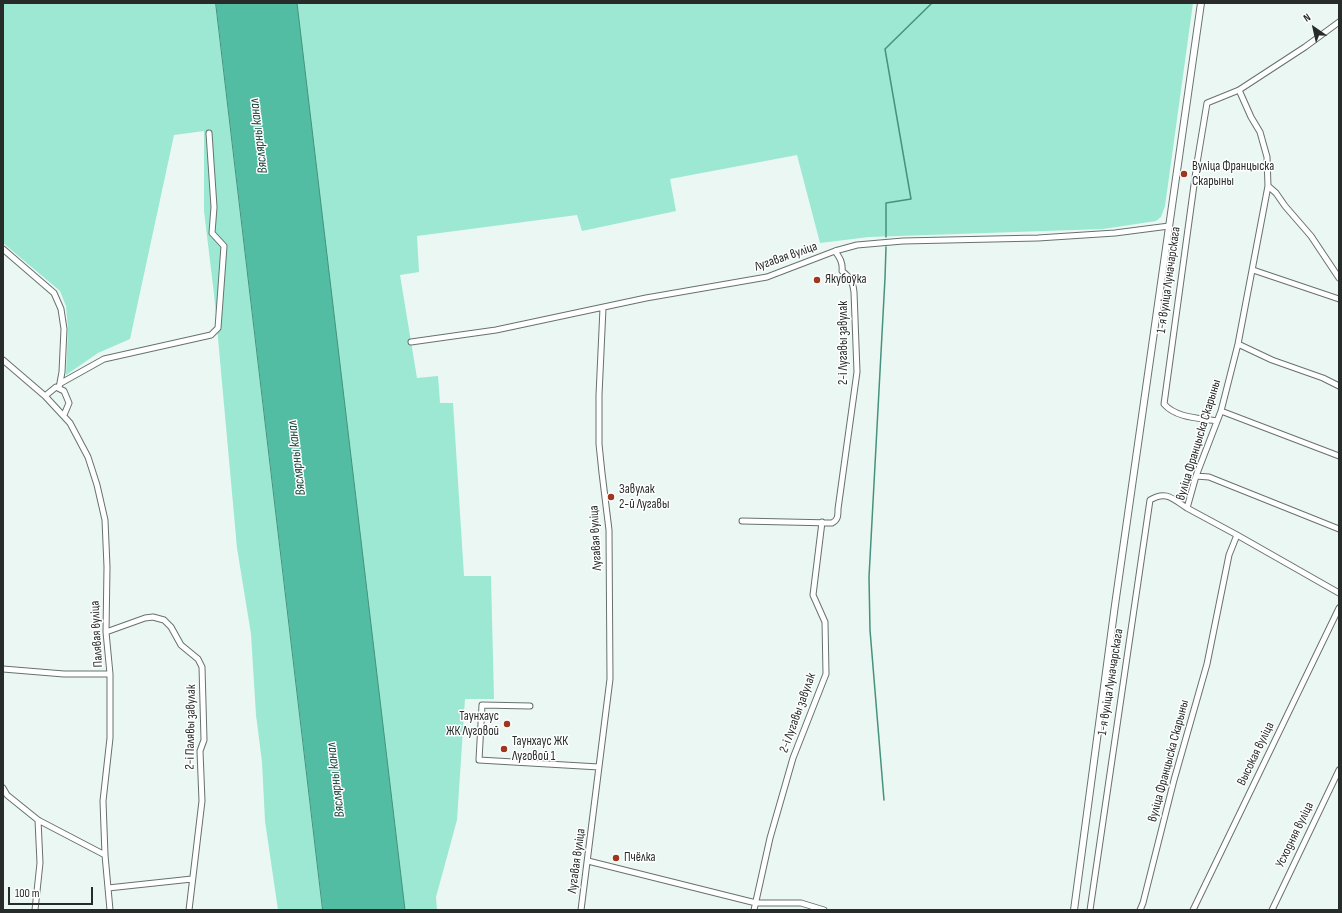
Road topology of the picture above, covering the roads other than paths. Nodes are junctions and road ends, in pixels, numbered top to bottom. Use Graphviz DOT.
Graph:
graph roads {
  1 [pos="1202,3"];
  2 [pos="1339,22"];
  3 [pos="1239,90"];
  4 [pos="209,133"];
  5 [pos="1268,186"];
  6 [pos="1169,226"];
  7 [pos="3,249"];
  8 [pos="835,251"];
  9 [pos="1253,270"];
  10 [pos="1339,278"];
  11 [pos="1339,299"];
  12 [pos="603,308"];
  13 [pos="411,342"];
  14 [pos="1238,344"];
  15 [pos="3,360"];
  16 [pos="60,385"];
  17 [pos="1339,386"];
  18 [pos="45,396"];
  19 [pos="1220,411"];
  20 [pos="64,415"];
  21 [pos="1217,422"];
  22 [pos="1339,456"];
  23 [pos="1196,476"];
  24 [pos="1187,508"];
  25 [pos="742,521"];
  26 [pos="822,522"];
  27 [pos="1339,529"];
  28 [pos="1237,535"];
  29 [pos="1339,593"];
  30 [pos="1339,608"];
  31 [pos="106,632"];
  32 [pos="3,669"];
  33 [pos="110,674"];
  34 [pos="530,706"];
  35 [pos="599,767"];
  36 [pos="1339,770"];
  37 [pos="3,788"];
  38 [pos="38,820"];
  39 [pos="105,856"];
  40 [pos="588,861"];
  41 [pos="192,879"];
  42 [pos="108,888"];
  43 [pos="756,903"];
  44 [pos="35,910"];
  45 [pos="110,910"];
  46 [pos="189,910"];
  47 [pos="581,910"];
  48 [pos="754,910"];
  49 [pos="824,910"];
  50 [pos="1074,910"];
  51 [pos="1090,910"];
  52 [pos="1140,910"];
  53 [pos="1193,910"];
  54 [pos="1272,910"];
  1 -- 6 [label="street"];
  2 -- 3 [label="street"];
  3 -- 5 [label="street, вуліца Францыска Скарыны"];
  3 -- 21 [label="street, 1-я вуліца Луначарскага"];
  4 -- 16 [label="street"];
  5 -- 9 [label="street, вуліца Францыска Скарыны"];
  5 -- 10 [label="street"];
  6 -- 8 [label="street, Лугавая вуліца"];
  6 -- 50 [label="street"];
  7 -- 16 [label="street"];
  8 -- 12 [label="street, Лугавая вуліца"];
  8 -- 26 [label="street, 2-і Лугавы завулак"];
  9 -- 11 [label="street"];
  9 -- 14 [label="street, вуліца Францыска Скарыны"];
  12 -- 13 [label="street, Лугавая вуліца"];
  12 -- 35 [label="street, Лугавая вуліца"];
  14 -- 17 [label="street"];
  14 -- 19 [label="street, вуліца Францыска Скарыны"];
  15 -- 18 [label="street, Палявая вуліца"];
  16 -- 18 [label="street"];
  16 -- 20 [label="street"];
  18 -- 20 [label="street, Палявая вуліца"];
  19 -- 21 [label="street, вуліца Францыска Скарыны"];
  19 -- 22 [label="street"];
  20 -- 31 [label="street, Палявая вуліца"];
  21 -- 23 [label="street, вуліца Францыска Скарыны"];
  23 -- 24 [label="street, вуліца Францыска Скарыны"];
  23 -- 27 [label="street"];
  24 -- 28 [label="street, вуліца Францыска Скарыны"];
  24 -- 51 [label="street, 1-я вуліца Луначарскага"];
  25 -- 26 [label="street, 2-і Лугавы завулак"];
  26 -- 43 [label="street, 2-і Лугавы завулак"];
  28 -- 29 [label="street"];
  28 -- 52 [label="street, вуліца Францыска Скарыны"];
  30 -- 53 [label="street, Высокая вуліца"];
  31 -- 33 [label="street, Палявая вуліца"];
  31 -- 41 [label="street, 2-і Палявы завулак"];
  32 -- 33 [label="street"];
  33 -- 39 [label="street, Палявая вуліца"];
  34 -- 35 [label="street"];
  35 -- 40 [label="street, Лугавая вуліца"];
  36 -- 54 [label="street, Усходняя вуліца"];
  37 -- 38 [label="street"];
  38 -- 39 [label="street"];
  38 -- 44 [label="street"];
  39 -- 42 [label="street, Палявая вуліца"];
  40 -- 43 [label="street"];
  40 -- 47 [label="street, Лугавая вуліца"];
  41 -- 42 [label="street"];
  41 -- 46 [label="street, 2-і Палявы завулак"];
  42 -- 45 [label="street, Палявая вуліца"];
  43 -- 48 [label="street, 2-і Лугавы завулак"];
  43 -- 49 [label="street"];
}
